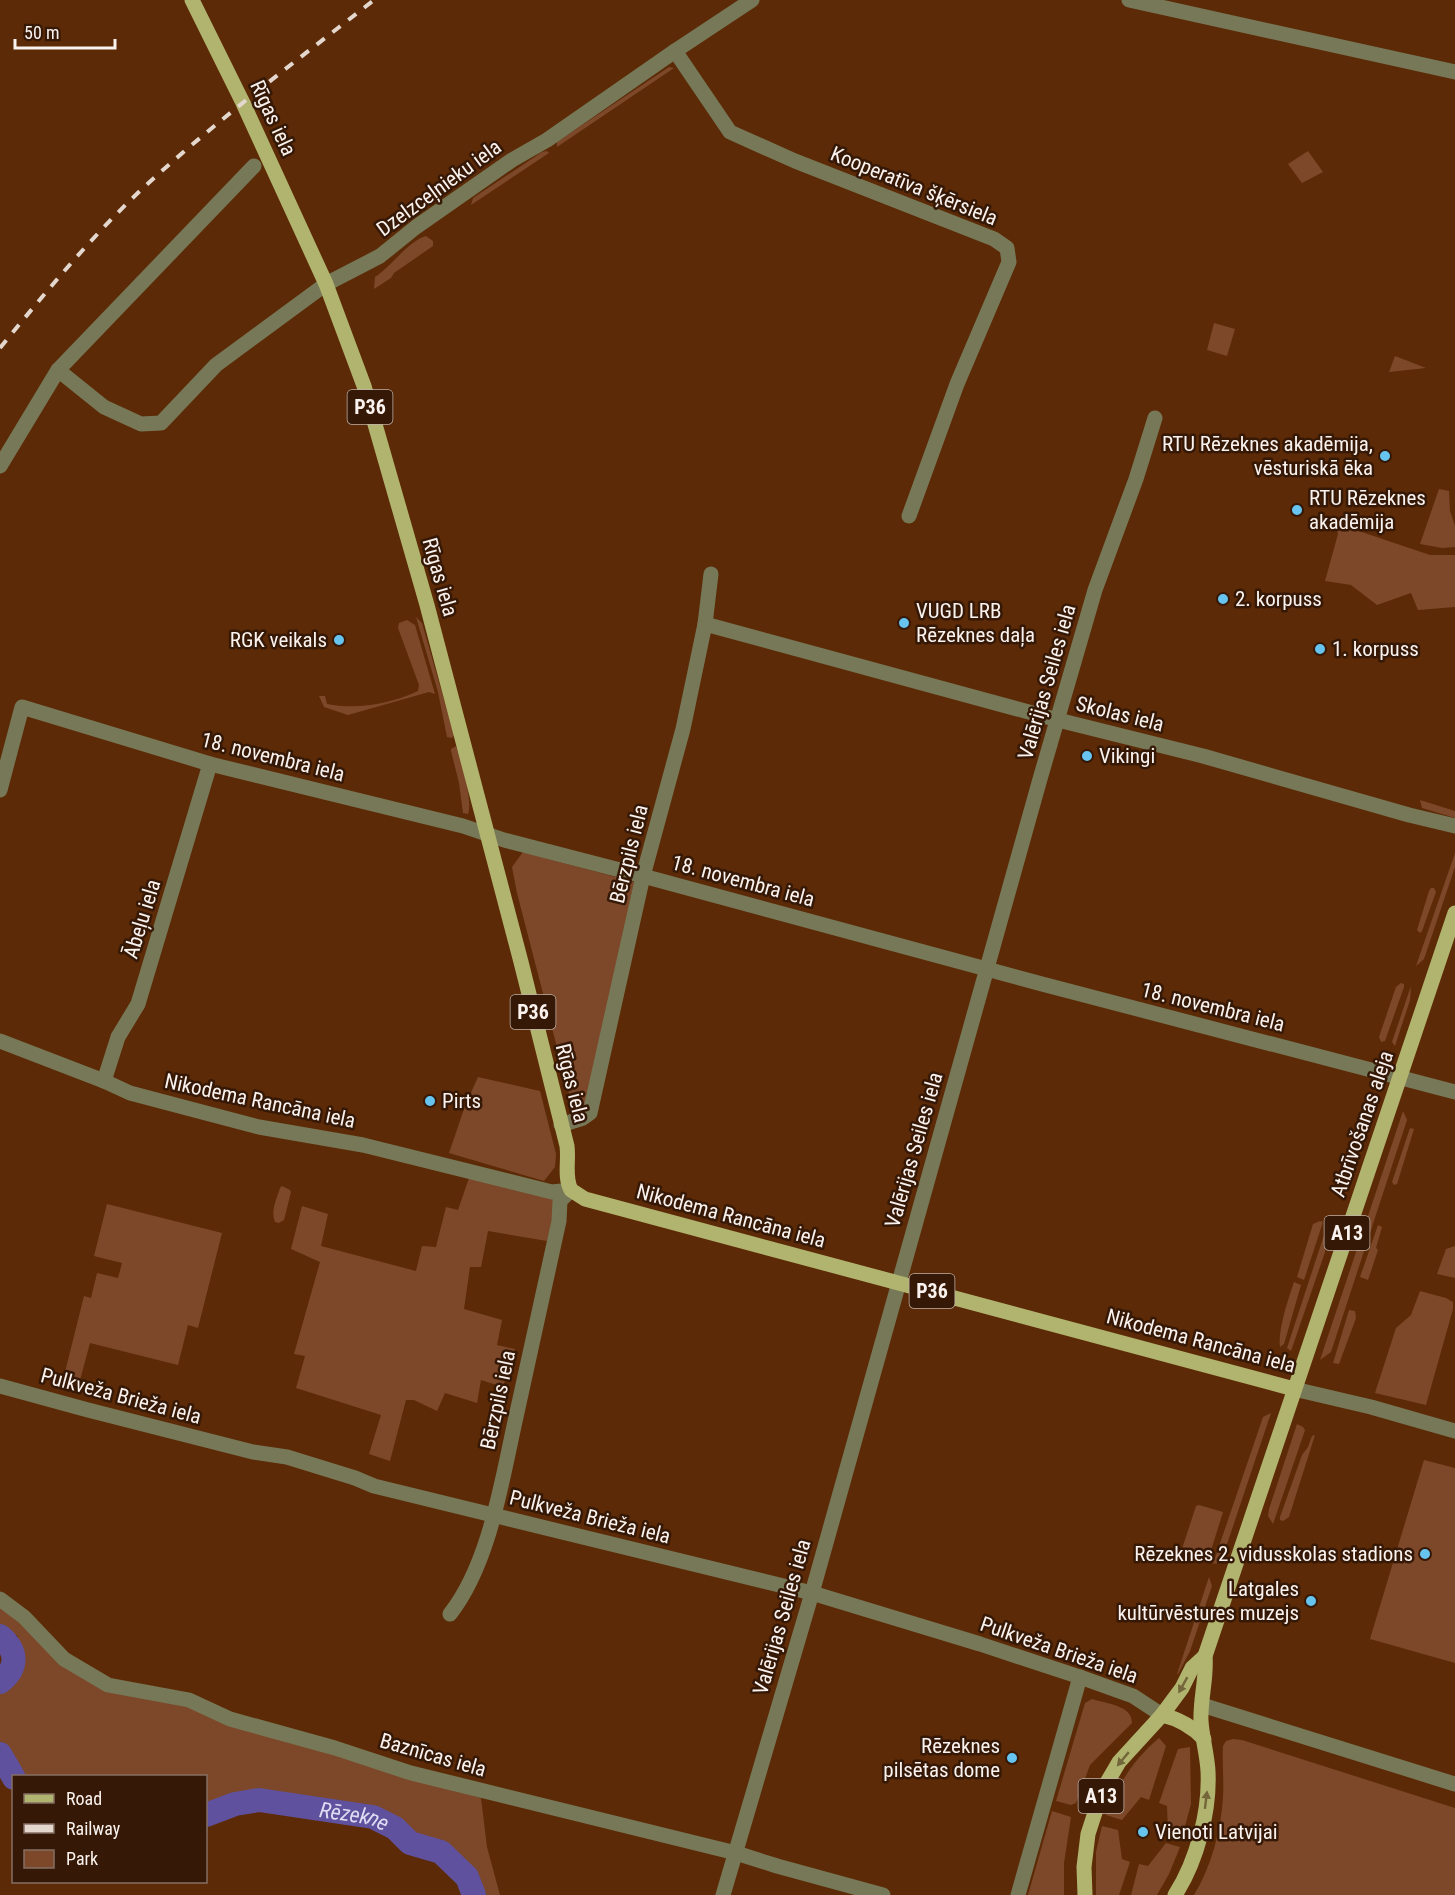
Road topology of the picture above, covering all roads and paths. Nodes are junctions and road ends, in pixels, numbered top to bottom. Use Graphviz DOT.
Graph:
graph roads {
  1 [pos="192,0"];
  2 [pos="752,0"];
  3 [pos="1130,0"];
  4 [pos="675,51"];
  5 [pos="1455,72"];
  6 [pos="254,166"];
  7 [pos="326,284"];
  8 [pos="58,370"];
  9 [pos="1155,418"];
  10 [pos="0,465"];
  11 [pos="909,516"];
  12 [pos="711,574"];
  13 [pos="705,624"];
  14 [pos="1058,720"];
  15 [pos="210,764"];
  16 [pos="0,790"];
  17 [pos="1455,826"];
  18 [pos="487,835"];
  19 [pos="643,876"];
  20 [pos="1455,913"];
  21 [pos="987,968"];
  22 [pos="0,1041"];
  23 [pos="1400,1077"];
  24 [pos="104,1081"];
  25 [pos="1455,1092"];
  26 [pos="561,1125"];
  27 [pos="571,1191"];
  28 [pos="899,1282"];
  29 [pos="0,1386"];
  30 [pos="1294,1389"];
  31 [pos="1455,1431"];
  32 [pos="494,1515"];
  33 [pos="812,1593"];
  34 [pos="0,1599"];
  35 [pos="450,1614"];
  36 [pos="1205,1656"];
  37 [pos="1080,1677"];
  38 [pos="1202,1705"];
  39 [pos="1162,1715"];
  40 [pos="1204,1738"];
  41 [pos="1455,1784"];
  42 [pos="736,1853"];
  43 [pos="723,1895"];
  44 [pos="884,1895"];
  45 [pos="1018,1895"];
  46 [pos="1085,1895"];
  47 [pos="1175,1895"];
  1 -- 7 [label="main road, Rīgas iela / P36"];
  2 -- 4 [label="street, Dzelzceļnieku iela"];
  3 -- 5 [label="street"];
  4 -- 7 [label="street, Dzelzceļnieku iela"];
  4 -- 11 [label="street, Kooperatīva šķērsiela"];
  6 -- 8 [label="street"];
  7 -- 8 [label="street, Dzelzceļnieku iela"];
  7 -- 18 [label="main road, Rīgas iela / P36"];
  8 -- 10 [label="street"];
  9 -- 14 [label="street, Valērijas Seiles iela"];
  12 -- 13 [label="street, Bērzpils iela"];
  13 -- 14 [label="street, Skolas iela"];
  13 -- 19 [label="street, Bērzpils iela"];
  14 -- 17 [label="street, Skolas iela"];
  14 -- 21 [label="street, Valērijas Seiles iela"];
  15 -- 16 [label="street, 18. novembra iela"];
  15 -- 18 [label="street, 18. novembra iela"];
  15 -- 24 [label="street, Ābeļu iela"];
  18 -- 19 [label="street, 18. novembra iela"];
  18 -- 26 [label="main road, Rīgas iela / P36"];
  19 -- 21 [label="street, 18. novembra iela"];
  19 -- 26 [label="street, Bērzpils iela"];
  20 -- 23 [label="main road, Atbrīvošanas aleja / A13"];
  21 -- 23 [label="street, 18. novembra iela"];
  21 -- 28 [label="street, Valērijas Seiles iela"];
  22 -- 24 [label="street, Nikodema Rancāna iela"];
  23 -- 25 [label="street, 18. novembra iela"];
  23 -- 30 [label="main road, Atbrīvošanas aleja / A13"];
  24 -- 27 [label="street, Nikodema Rancāna iela"];
  26 -- 27 [label="main road, Rīgas iela / P36"];
  27 -- 28 [label="main road, Nikodema Rancāna iela / P36"];
  27 -- 32 [label="street, Bērzpils iela"];
  28 -- 30 [label="main road, Nikodema Rancāna iela / P36"];
  28 -- 33 [label="street, Valērijas Seiles iela"];
  29 -- 32 [label="street, Pulkveža Brieža iela"];
  30 -- 31 [label="street, Nikodema Rancāna iela"];
  30 -- 36 [label="main road, Atbrīvošanas aleja / A13"];
  32 -- 33 [label="street, Pulkveža Brieža iela"];
  32 -- 35 [label="street, Bērzpils iela"];
  33 -- 37 [label="street, Pulkveža Brieža iela"];
  33 -- 42 [label="street, Valērijas Seiles iela"];
  34 -- 42 [label="street, Baznīcas iela"];
  36 -- 38 [label="main road, Atbrīvošanas aleja / A13"];
  36 -- 39 [label="main road, Atbrīvošanas aleja / A13, one-way"];
  37 -- 39 [label="street, Pulkveža Brieža iela"];
  37 -- 45 [label="street"];
  38 -- 40 [label="main road, Atbrīvošanas aleja / A13"];
  38 -- 41 [label="street"];
  39 -- 40 [label="main road"];
  39 -- 46 [label="main road, Atbrīvošanas aleja / A13, one-way"];
  47 -- 40 [label="main road, Atbrīvošanas aleja / A13, one-way"];
  42 -- 43 [label="street, Valērijas Seiles iela"];
  42 -- 44 [label="street, Baznīcas iela"];
}
